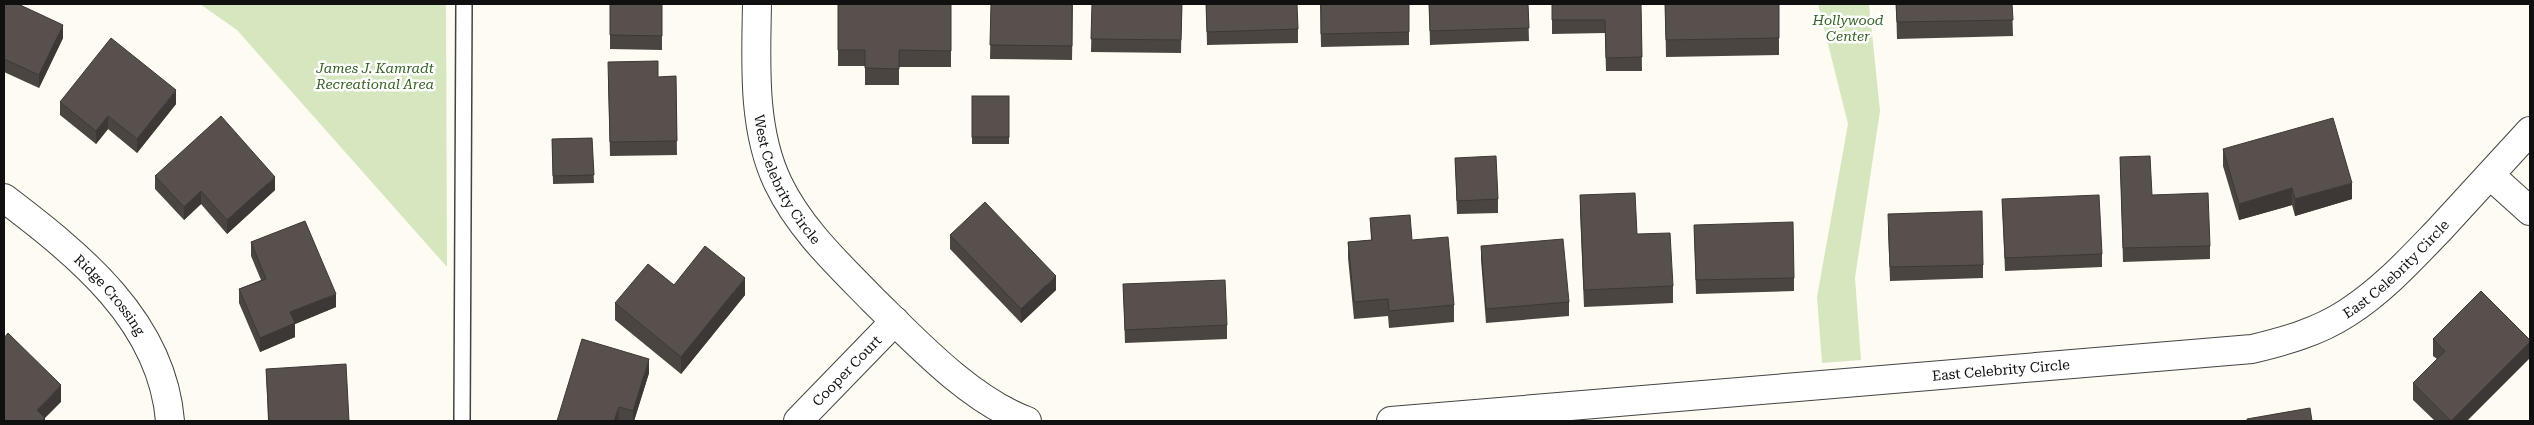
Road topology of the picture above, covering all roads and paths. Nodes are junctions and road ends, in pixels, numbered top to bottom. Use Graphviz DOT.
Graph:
graph roads {
  1 [pos="464,4"];
  2 [pos="757,4"];
  3 [pos="2530,131"];
  4 [pos="2490,175"];
  5 [pos="4,198"];
  6 [pos="2530,211"];
  7 [pos="895,321"];
  8 [pos="170,421"];
  9 [pos="462,421"];
  10 [pos="798,421"];
  11 [pos="1027,421"];
  12 [pos="1391,421"];
  1 -- 9 [label="lane"];
  2 -- 7 [label="street, West Celebrity Circle"];
  3 -- 4 [label="street, East Celebrity Circle"];
  4 -- 6 [label="street"];
  4 -- 12 [label="street, East Celebrity Circle"];
  5 -- 8 [label="street, Ridge Crossing"];
  7 -- 10 [label="street, Cooper Court"];
  7 -- 11 [label="street"];
}
